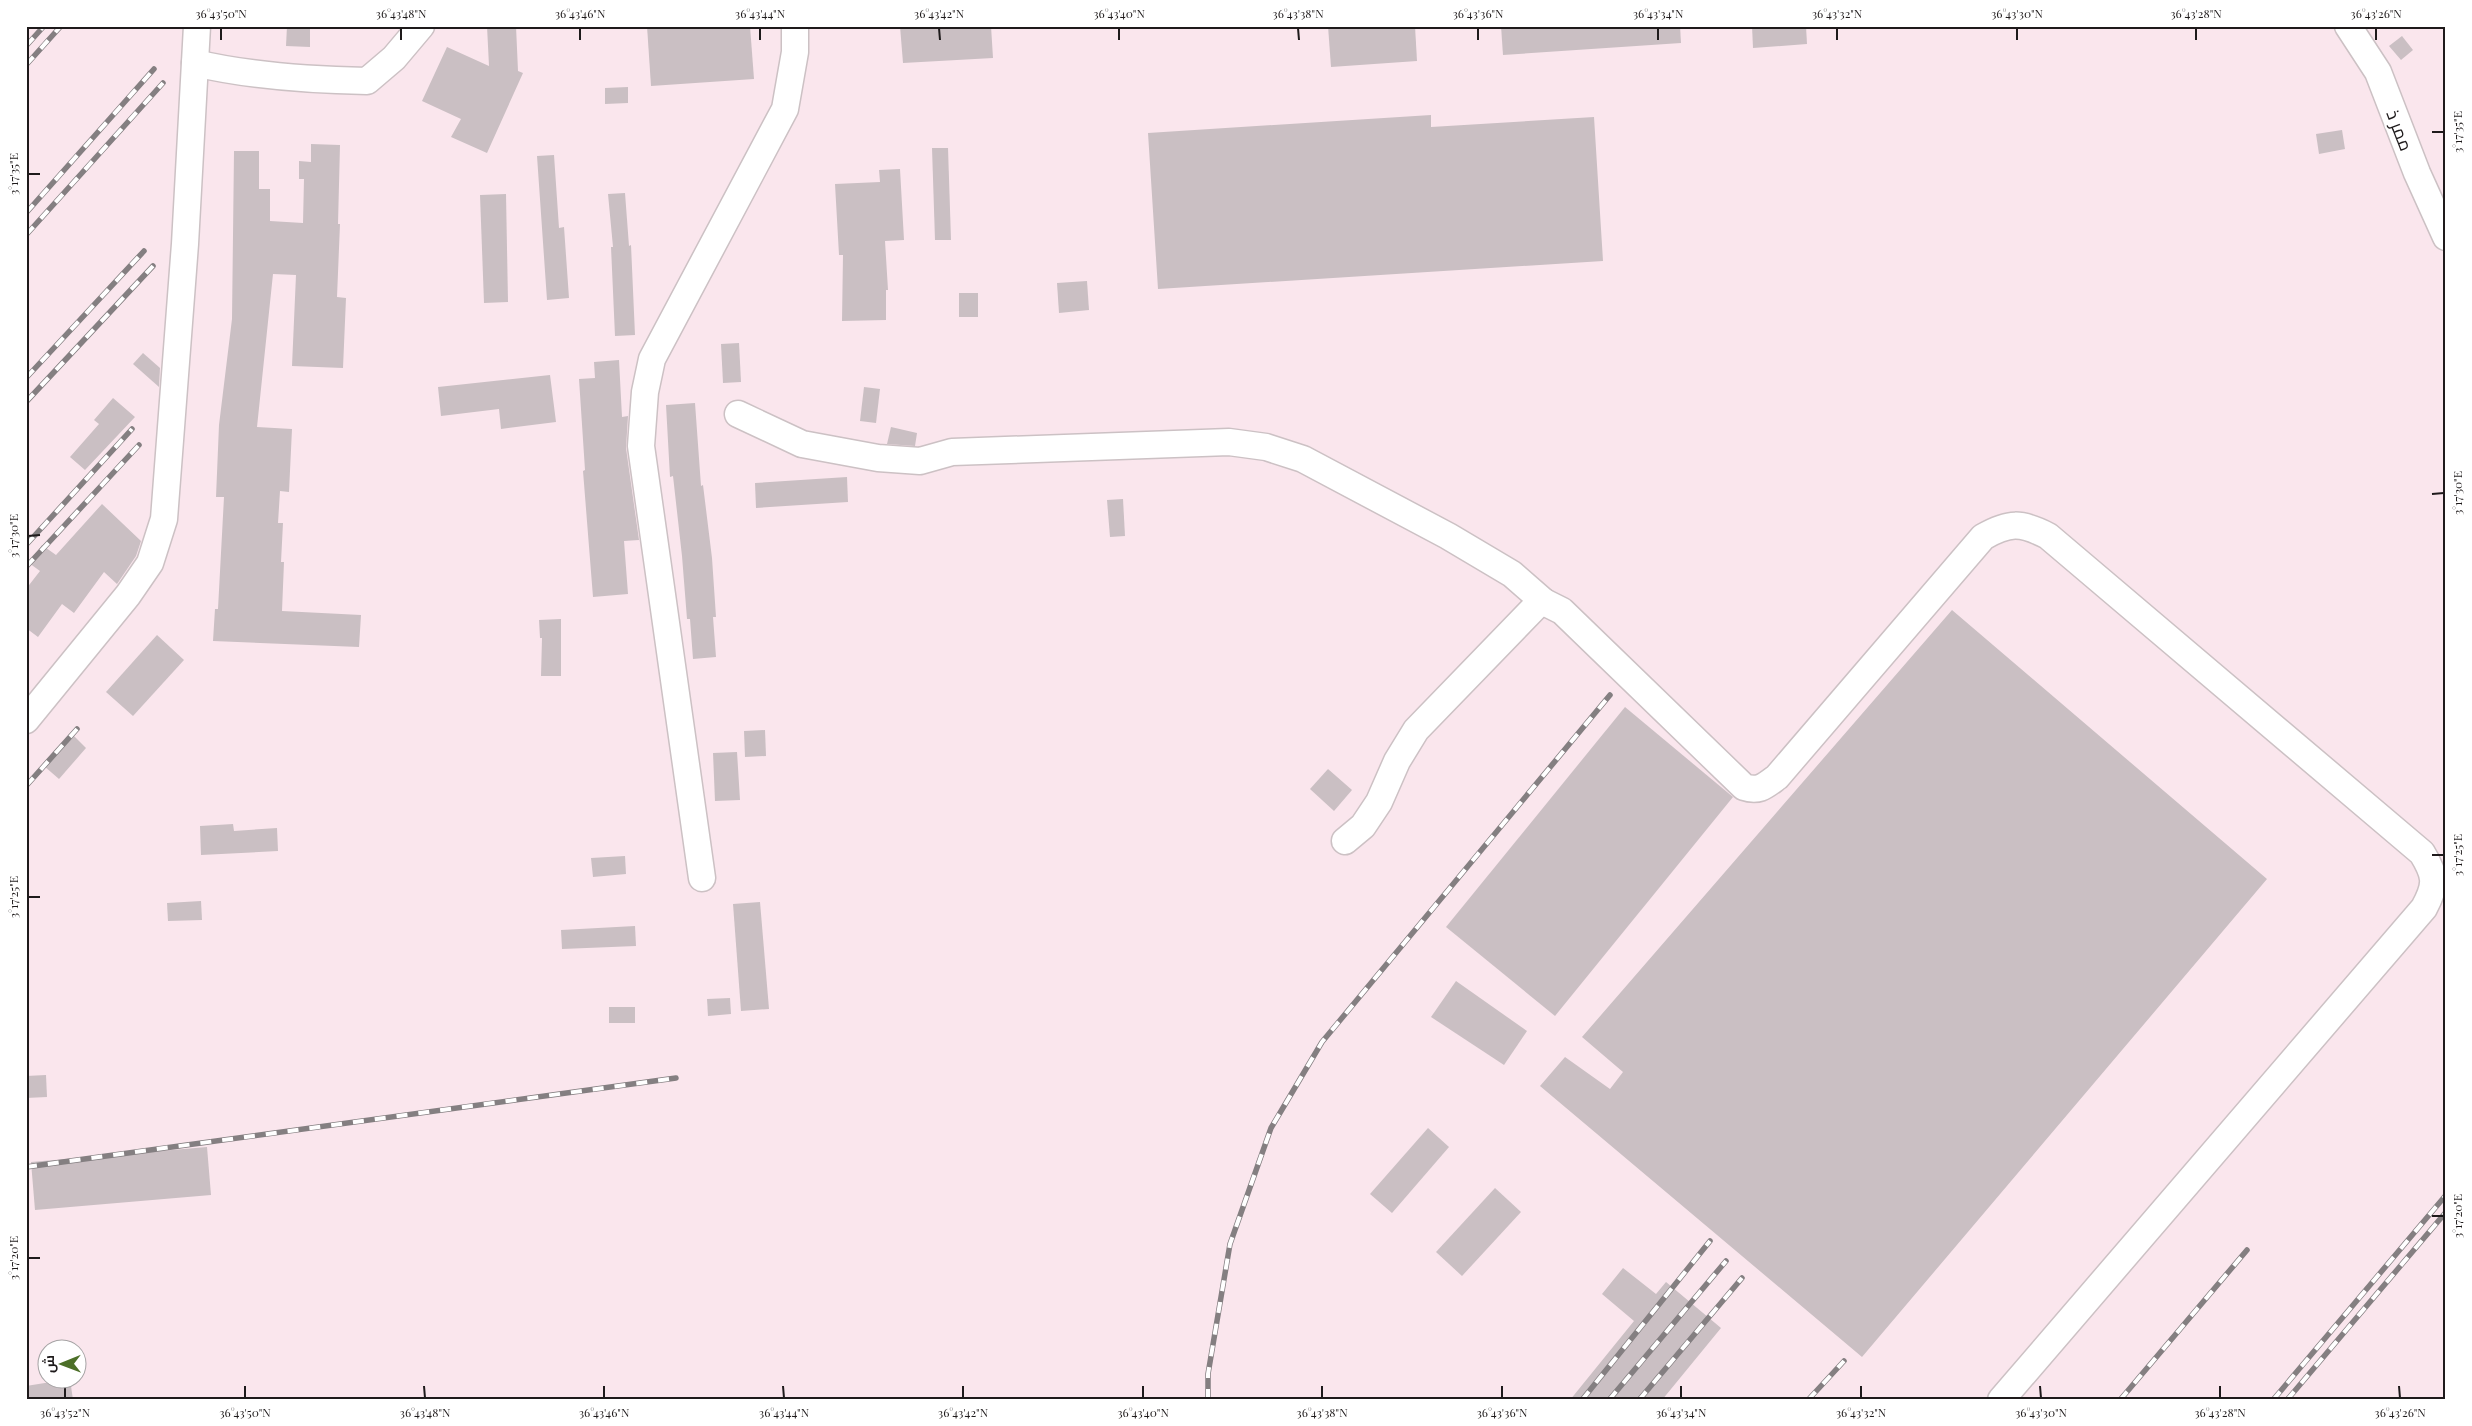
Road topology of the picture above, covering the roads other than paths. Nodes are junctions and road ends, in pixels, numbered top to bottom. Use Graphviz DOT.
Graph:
graph roads {
  1 [pos="197,26"];
  2 [pos="421,26"];
  3 [pos="794,26"];
  4 [pos="2348,26"];
  5 [pos="195,64"];
  6 [pos="2446,237"];
  7 [pos="738,414"];
  8 [pos="1544,602"];
  9 [pos="26,720"];
  10 [pos="1345,841"];
  11 [pos="702,878"];
  12 [pos="2001,1400"];
  1 -- 5 [label="street"];
  2 -- 5 [label="street"];
  3 -- 11 [label="street"];
  4 -- 6 [label="street, ممر ذ"];
  5 -- 9 [label="street"];
  7 -- 8 [label="street"];
  8 -- 10 [label="street"];
  8 -- 12 [label="street"];
}
